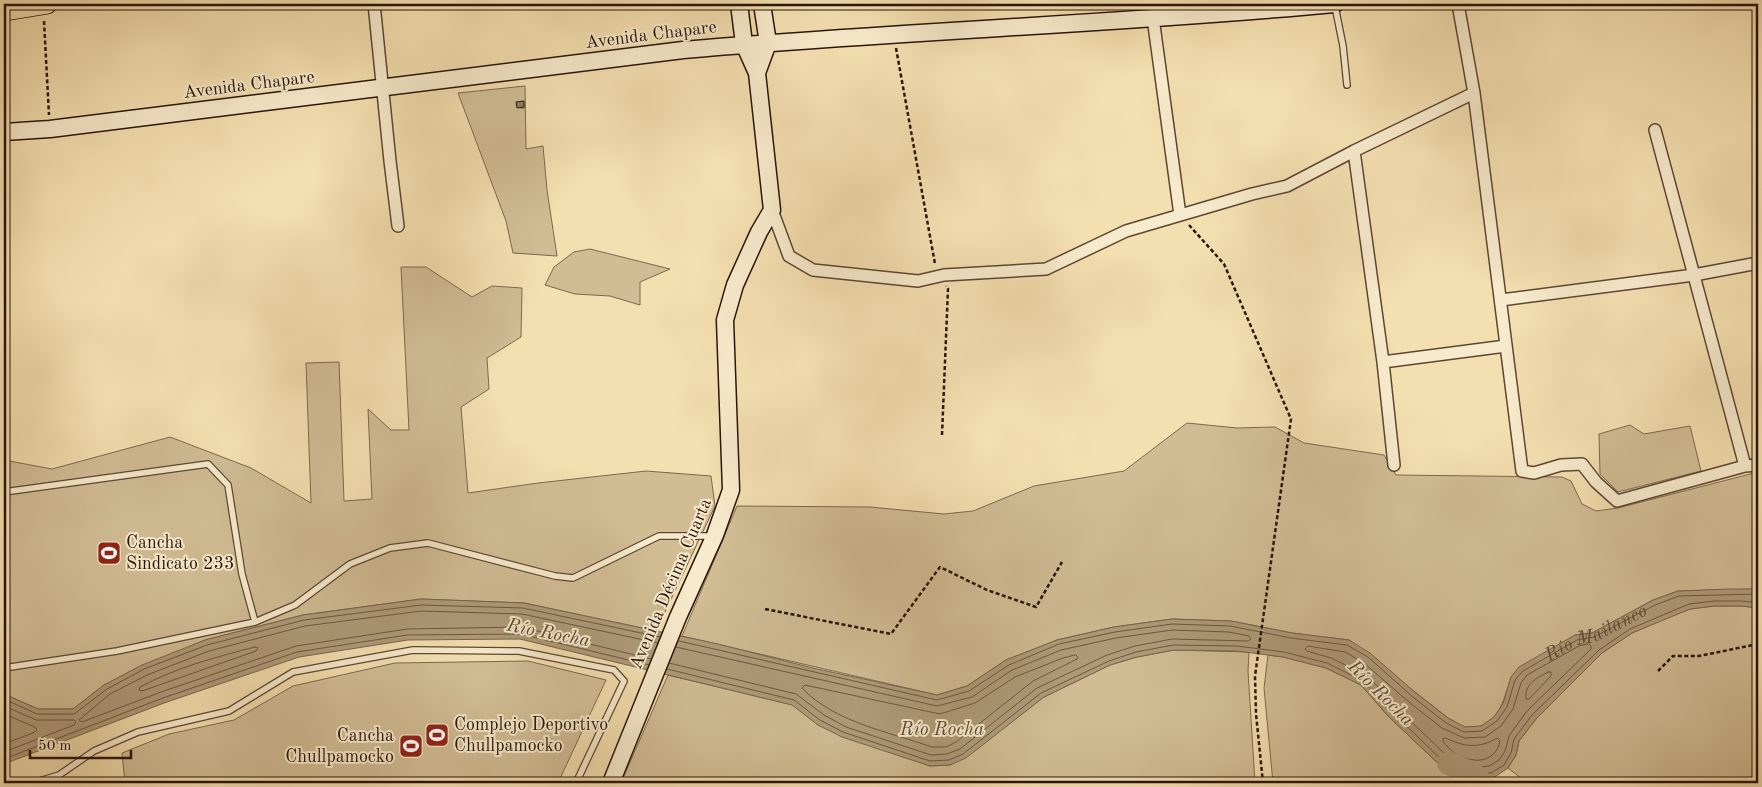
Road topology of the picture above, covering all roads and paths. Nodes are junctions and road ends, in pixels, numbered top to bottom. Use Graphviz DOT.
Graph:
graph roads {
  1 [pos="45,4"];
  2 [pos="374,4"];
  3 [pos="739,4"];
  4 [pos="762,4"];
  5 [pos="1335,4"];
  6 [pos="1458,4"];
  7 [pos="4,11"];
  8 [pos="1153,18"];
  9 [pos="894,35"];
  10 [pos="768,42"];
  11 [pos="744,44"];
  12 [pos="757,74"];
  13 [pos="1347,85"];
  14 [pos="384,88"];
  15 [pos="1474,93"];
  16 [pos="50,129"];
  17 [pos="1654,130"];
  18 [pos="4,132"];
  19 [pos="1354,151"];
  20 [pos="772,210"];
  21 [pos="1180,215"];
  22 [pos="398,226"];
  23 [pos="1758,263"];
  24 [pos="1694,275"];
  25 [pos="937,277"];
  26 [pos="1501,300"];
  27 [pos="1506,346"];
  28 [pos="1383,362"];
  29 [pos="942,435"];
  30 [pos="1394,465"];
  31 [pos="1758,465"];
  32 [pos="1745,466"];
  33 [pos="4,492"];
  34 [pos="716,536"];
  35 [pos="1062,562"];
  36 [pos="765,609"];
  37 [pos="255,622"];
  38 [pos="1758,644"];
  39 [pos="4,668"];
  40 [pos="1658,672"];
  41 [pos="33,783"];
  42 [pos="576,783"];
  43 [pos="611,783"];
  44 [pos="1263,783"];
  1 -- 7 [label="highway"];
  1 -- 16 [label="path"];
  2 -- 14 [label="street"];
  3 -- 11 [label="main road"];
  4 -- 10 [label="main road"];
  5 -- 8 [label="main road, Avenida Chapare"];
  5 -- 13 [label="lane"];
  6 -- 15 [label="street"];
  8 -- 9 [label="main road, Avenida Chapare"];
  8 -- 21 [label="street"];
  9 -- 10 [label="main road, Avenida Chapare"];
  9 -- 25 [label="path"];
  10 -- 11 [label="main road, Avenida Chapare"];
  10 -- 12 [label="main road"];
  11 -- 12 [label="main road"];
  11 -- 14 [label="main road, Avenida Chapare"];
  12 -- 20 [label="main road"];
  14 -- 16 [label="main road, Avenida Chapare"];
  14 -- 22 [label="street"];
  15 -- 19 [label="street"];
  15 -- 26 [label="street"];
  16 -- 18 [label="main road, Avenida Chapare"];
  17 -- 24 [label="street"];
  19 -- 21 [label="street"];
  19 -- 28 [label="street"];
  20 -- 25 [label="street"];
  20 -- 34 [label="main road, Avenida Décima Cuarta"];
  21 -- 25 [label="street"];
  21 -- 44 [label="path"];
  23 -- 24 [label="street"];
  24 -- 26 [label="street"];
  24 -- 32 [label="street"];
  25 -- 29 [label="path"];
  26 -- 27 [label="street"];
  27 -- 28 [label="street"];
  27 -- 32 [label="street"];
  28 -- 30 [label="street"];
  31 -- 32 [label="street"];
  33 -- 37 [label="lane"];
  34 -- 37 [label="lane"];
  34 -- 43 [label="main road, Avenida Décima Cuarta"];
  35 -- 36 [label="path"];
  37 -- 39 [label="lane"];
  38 -- 40 [label="path"];
  41 -- 42 [label="lane"];
}
